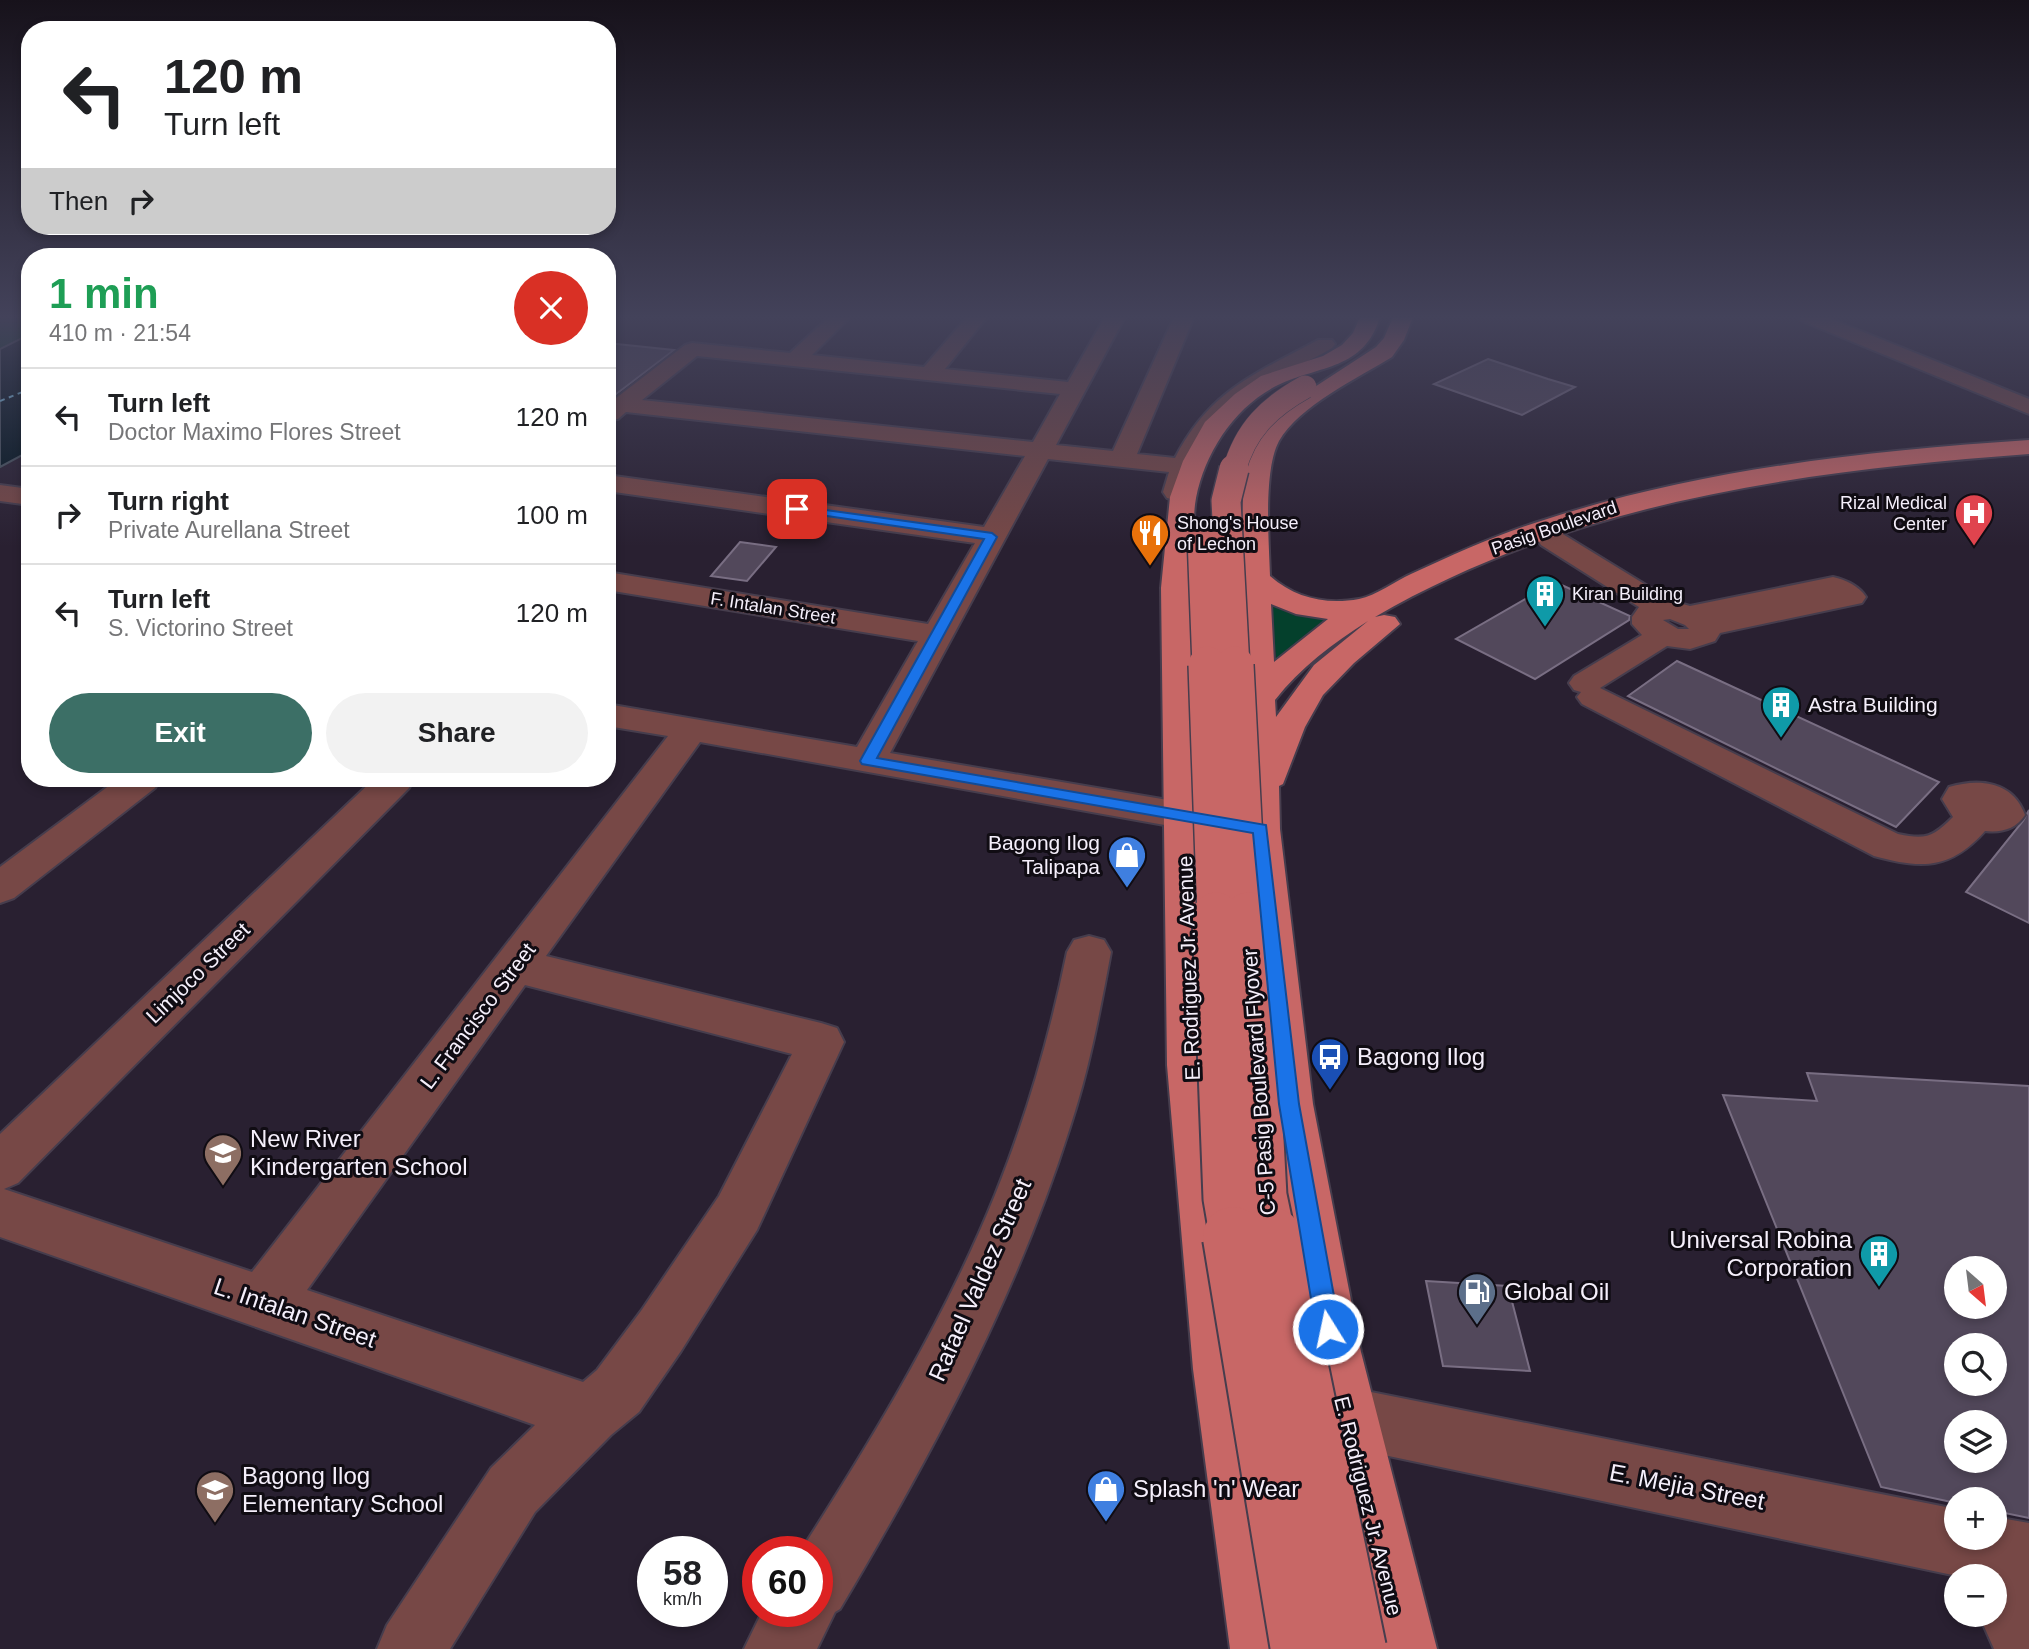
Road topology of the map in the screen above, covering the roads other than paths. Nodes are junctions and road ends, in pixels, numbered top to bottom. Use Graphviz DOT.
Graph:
graph roads {
  1 [pos="635,394"];
  2 [pos="1070,394"];
  3 [pos="1151,394"];
  4 [pos="1236,394"];
  5 [pos="1250,394"];
  6 [pos="1267,394"];
  7 [pos="1293,394"];
  8 [pos="1316,394"];
  9 [pos="1997,394"];
  10 [pos="2029,407"];
  11 [pos="616,409"];
  12 [pos="616,411"];
  13 [pos="2029,447"];
  14 [pos="1038,452"];
  15 [pos="1122,460"];
  16 [pos="2029,460"];
  17 [pos="1182,466"];
  18 [pos="616,484"];
  19 [pos="992,537"];
  20 [pos="1544,542"];
  21 [pos="1255,569"];
  22 [pos="616,582"];
  23 [pos="1177,588"];
  24 [pos="1372,606"];
  25 [pos="938,635"];
  26 [pos="1258,699"];
  27 [pos="616,716"];
  28 [pos="692,729"];
  29 [pos="867,761"];
  30 [pos="132,787"];
  31 [pos="388,787"];
  32 [pos="1183,814"];
  33 [pos="1977,815"];
  34 [pos="1261,829"];
  35 [pos="0,888"];
  36 [pos="1089,952"];
  37 [pos="516,966"];
  38 [pos="0,1167"];
  39 [pos="0,1212"];
  40 [pos="263,1303"];
  41 [pos="590,1414"];
  42 [pos="1346,1418"];
  43 [pos="833,1560"];
  44 [pos="2000,1564"];
  45 [pos="2007,1584"];
  46 [pos="792,1627"];
  47 [pos="2029,1648"];
  48 [pos="411,1649"];
  49 [pos="778,1649"];
  50 [pos="1264,1649"];
  51 [pos="1301,1649"];
  52 [pos="1356,1649"];
  53 [pos="1404,1649"];
  1 -- 11 [label="street"];
  2 -- 14 [label="street"];
  3 -- 15 [label="street"];
  4 -- 17 [label="street"];
  5 -- 23 [label="main road, E. Rodriguez Jr. Avenue"];
  6 -- 51 [label="main road, C-5 Pasig Boulevard Flyover, bridge"];
  7 -- 52 [label="main road, C-5 Pasig Boulevard Flyover, bridge"];
  8 -- 21 [label="main road, E. Rodriguez Jr. Avenue"];
  9 -- 10 [label="street"];
  12 -- 14 [label="street"];
  13 -- 24 [label="main road, Pasig Boulevard"];
  14 -- 15 [label="street"];
  14 -- 19 [label="street"];
  15 -- 17 [label="street"];
  16 -- 20 [label="main road, Pasig Boulevard"];
  17 -- 23 [label="street"];
  18 -- 19 [label="street"];
  19 -- 25 [label="street"];
  20 -- 33 [label="street"];
  20 -- 34 [label="main road, Pasig Boulevard"];
  21 -- 24 [label="main road"];
  21 -- 26 [label="main road, E. Rodriguez Jr. Avenue"];
  22 -- 25 [label="street, F. Intalan Street"];
  23 -- 32 [label="main road, E. Rodriguez Jr. Avenue"];
  24 -- 26 [label="main road, Pasig Boulevard"];
  25 -- 29 [label="street"];
  26 -- 32 [label="main road, Pasig Boulevard"];
  26 -- 34 [label="main road, E. Rodriguez Jr. Avenue"];
  27 -- 28 [label="street"];
  28 -- 29 [label="street"];
  28 -- 37 [label="street, L. Francisco Street"];
  29 -- 32 [label="street"];
  30 -- 35 [label="street"];
  31 -- 38 [label="street, Limjoco Street"];
  32 -- 34 [label="street"];
  32 -- 50 [label="main road, E. Rodriguez Jr. Avenue"];
  34 -- 42 [label="main road, E. Rodriguez Jr. Avenue"];
  36 -- 43 [label="street, Rafael Valdez Street"];
  37 -- 40 [label="street, L. Francisco Street"];
  37 -- 41 [label="street"];
  39 -- 40 [label="street, L. Intalan Street"];
  40 -- 41 [label="street, L. Intalan Street"];
  41 -- 48 [label="street"];
  42 -- 44 [label="street, E. Mejia Street"];
  42 -- 53 [label="main road, E. Rodriguez Jr. Avenue"];
  45 -- 47 [label="street"];
  46 -- 49 [label="street"];
}
